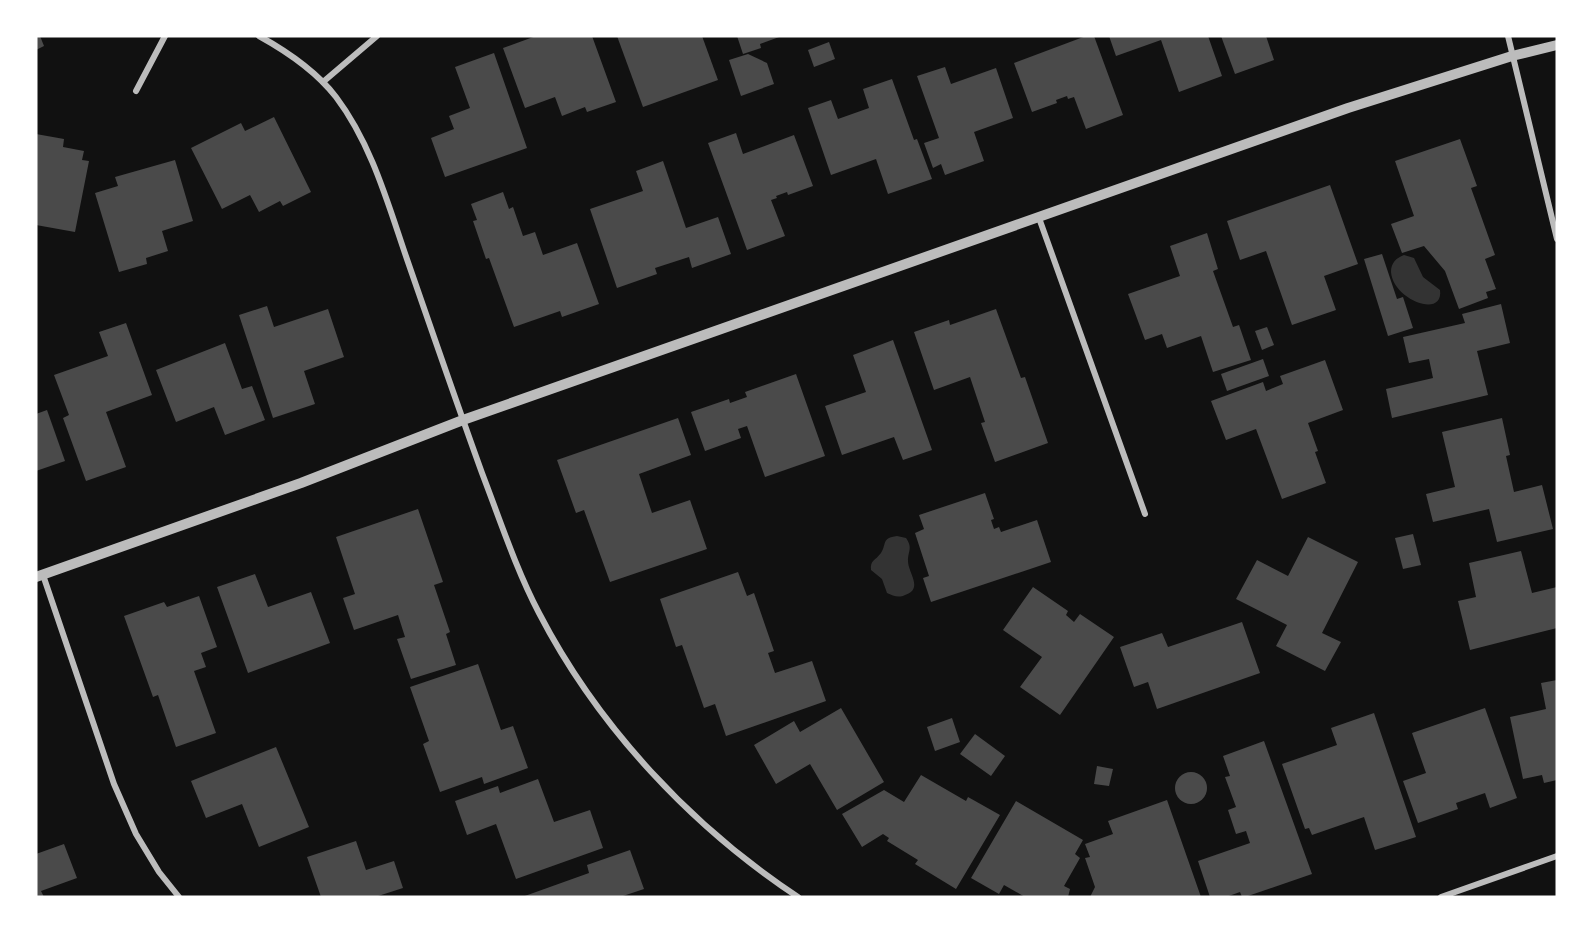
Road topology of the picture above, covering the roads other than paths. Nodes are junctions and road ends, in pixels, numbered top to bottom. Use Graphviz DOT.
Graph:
graph roads {
  1 [pos="165,36"];
  2 [pos="259,36"];
  3 [pos="377,36"];
  4 [pos="1508,36"];
  5 [pos="1557,45"];
  6 [pos="1512,56"];
  7 [pos="323,82"];
  8 [pos="136,91"];
  9 [pos="1039,218"];
  10 [pos="1557,239"];
  11 [pos="463,420"];
  12 [pos="1144,514"];
  13 [pos="40,576"];
  14 [pos="1557,856"];
  15 [pos="179,897"];
  16 [pos="798,897"];
  17 [pos="1441,897"];
  1 -- 8 [label="street"];
  2 -- 7 [label="street"];
  3 -- 7 [label="street"];
  4 -- 6 [label="street"];
  5 -- 6 [label="street"];
  6 -- 9 [label="street"];
  6 -- 10 [label="street"];
  7 -- 11 [label="street"];
  9 -- 11 [label="street"];
  9 -- 12 [label="street"];
  11 -- 13 [label="street"];
  11 -- 16 [label="street"];
  13 -- 15 [label="street"];
  14 -- 17 [label="street"];
}
